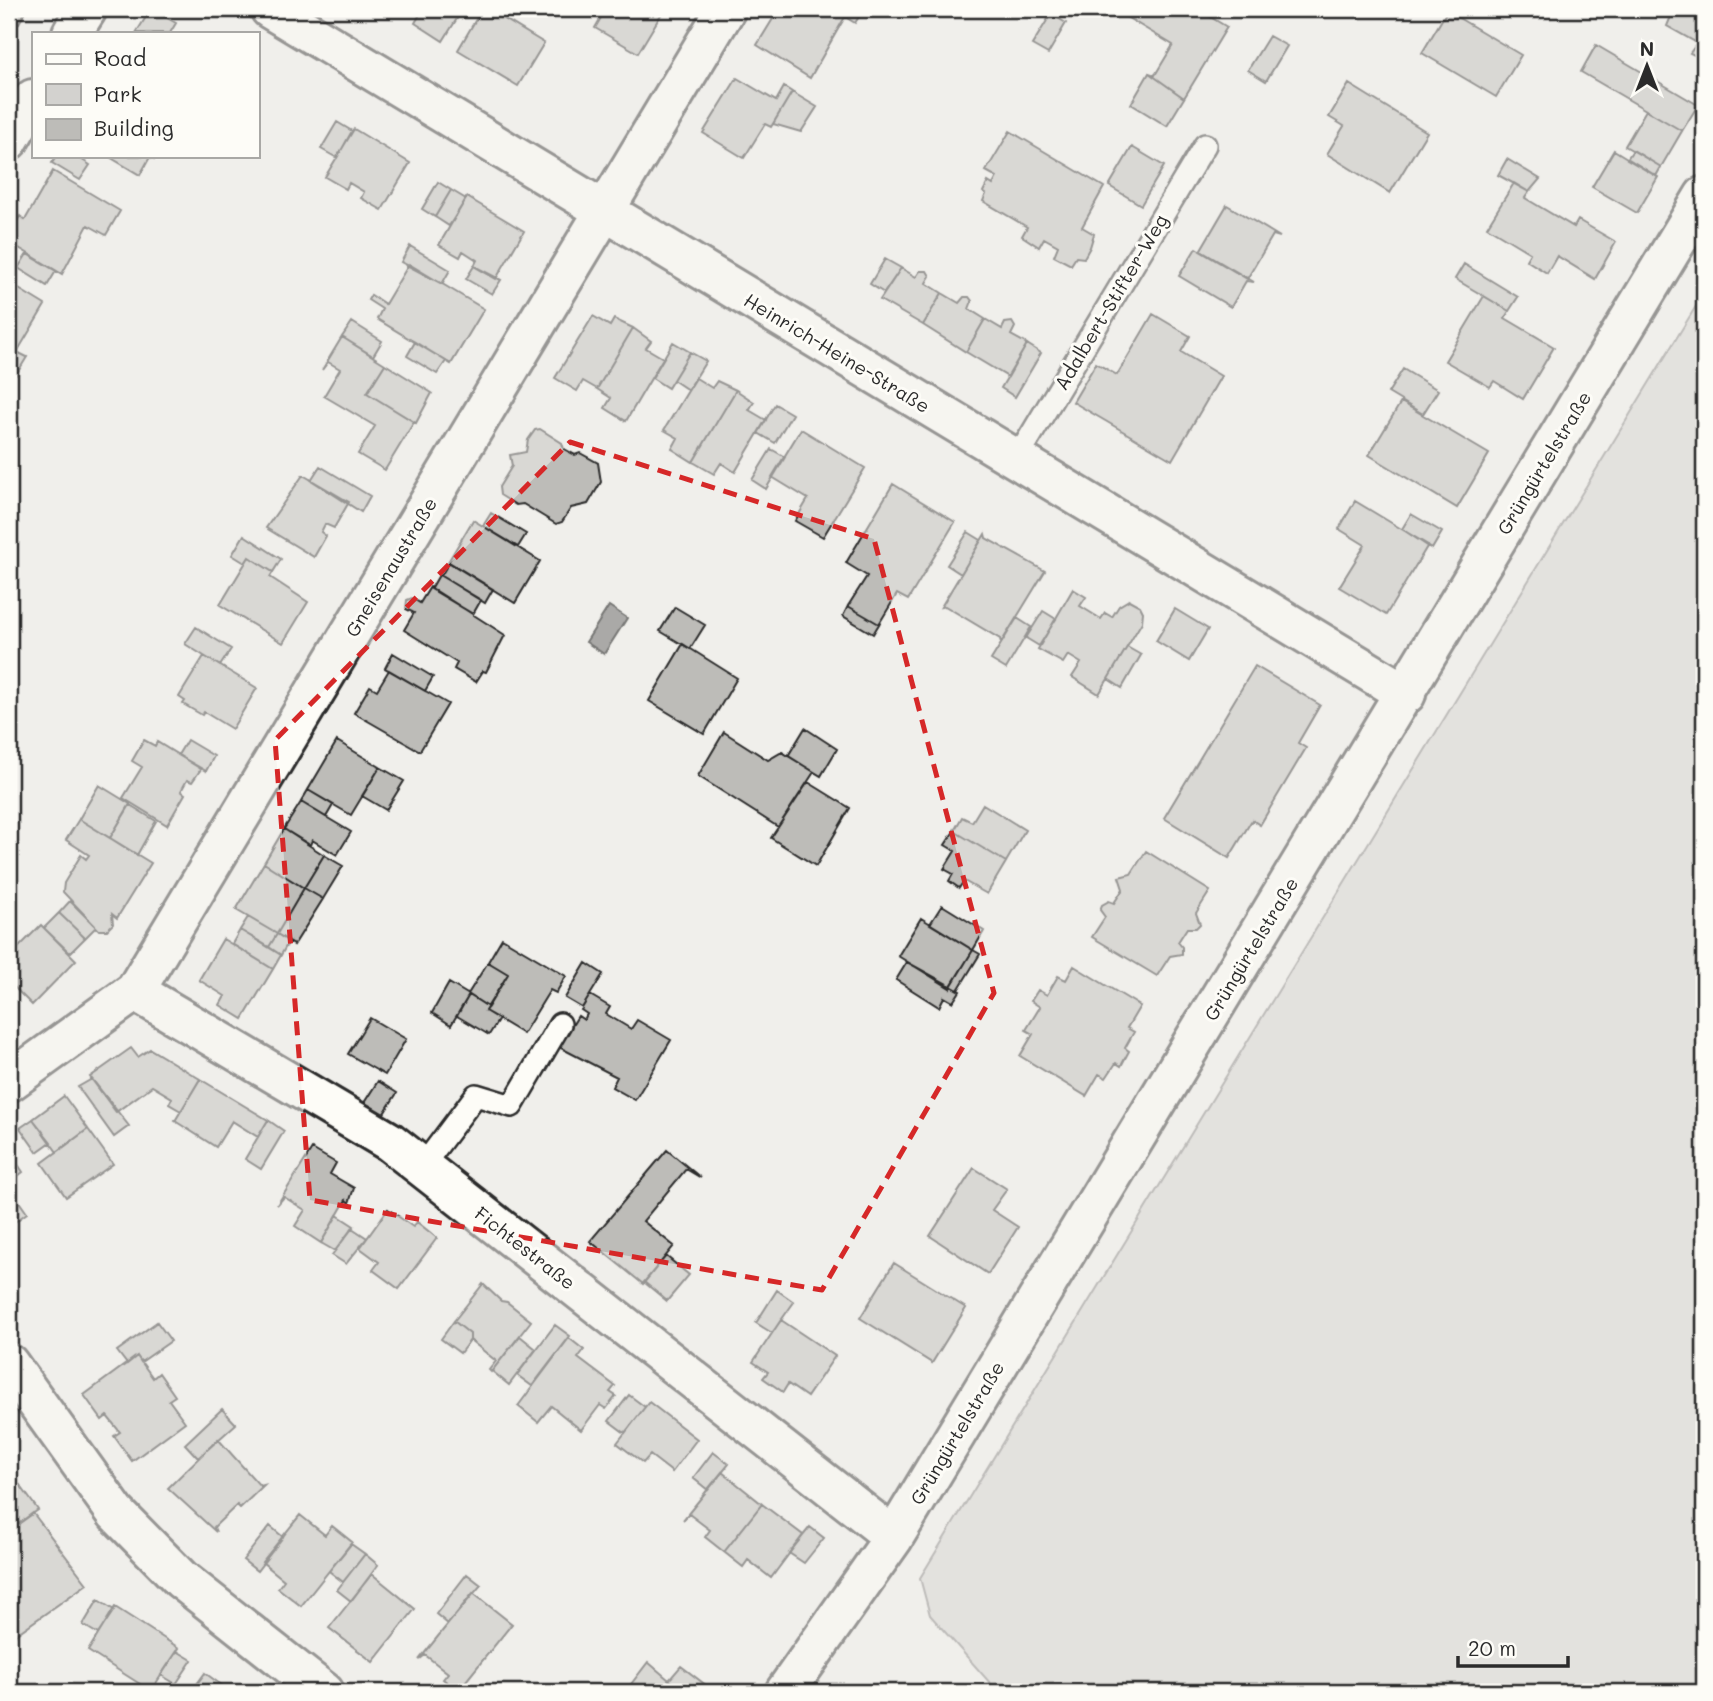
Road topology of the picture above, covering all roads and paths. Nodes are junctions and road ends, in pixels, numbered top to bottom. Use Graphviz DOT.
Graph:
graph roads {
  1 [pos="87,9"];
  2 [pos="270,9"];
  3 [pos="726,9"];
  4 [pos="73,32"];
  5 [pos="32,101"];
  6 [pos="9,140"];
  7 [pos="1205,145"];
  8 [pos="1704,196"];
  9 [pos="604,213"];
  10 [pos="1016,460"];
  11 [pos="1406,694"];
  12 [pos="135,991"];
  13 [pos="560,1024"];
  14 [pos="9,1082"];
  15 [pos="422,1167"];
  16 [pos="9,1364"];
  17 [pos="894,1537"];
  18 [pos="324,1692"];
  19 [pos="785,1692"];
  1 -- 4 [label="street"];
  2 -- 9 [label="street, Heinrich-Heine-Straße"];
  3 -- 9 [label="street, Gneisenaustraße"];
  5 -- 6 [label="street"];
  7 -- 10 [label="lane, Adalbert-Stifter-Weg"];
  8 -- 11 [label="street, Grüngürtelstraße"];
  9 -- 10 [label="street, Heinrich-Heine-Straße"];
  9 -- 12 [label="street, Gneisenaustraße"];
  10 -- 11 [label="street, Heinrich-Heine-Straße"];
  11 -- 17 [label="street, Grüngürtelstraße"];
  12 -- 14 [label="street, Gneisenaustraße"];
  12 -- 15 [label="street, Fichtestraße"];
  13 -- 15 [label="lane"];
  15 -- 17 [label="street, Fichtestraße"];
  16 -- 18 [label="street"];
  17 -- 19 [label="street, Grüngürtelstraße"];
}
